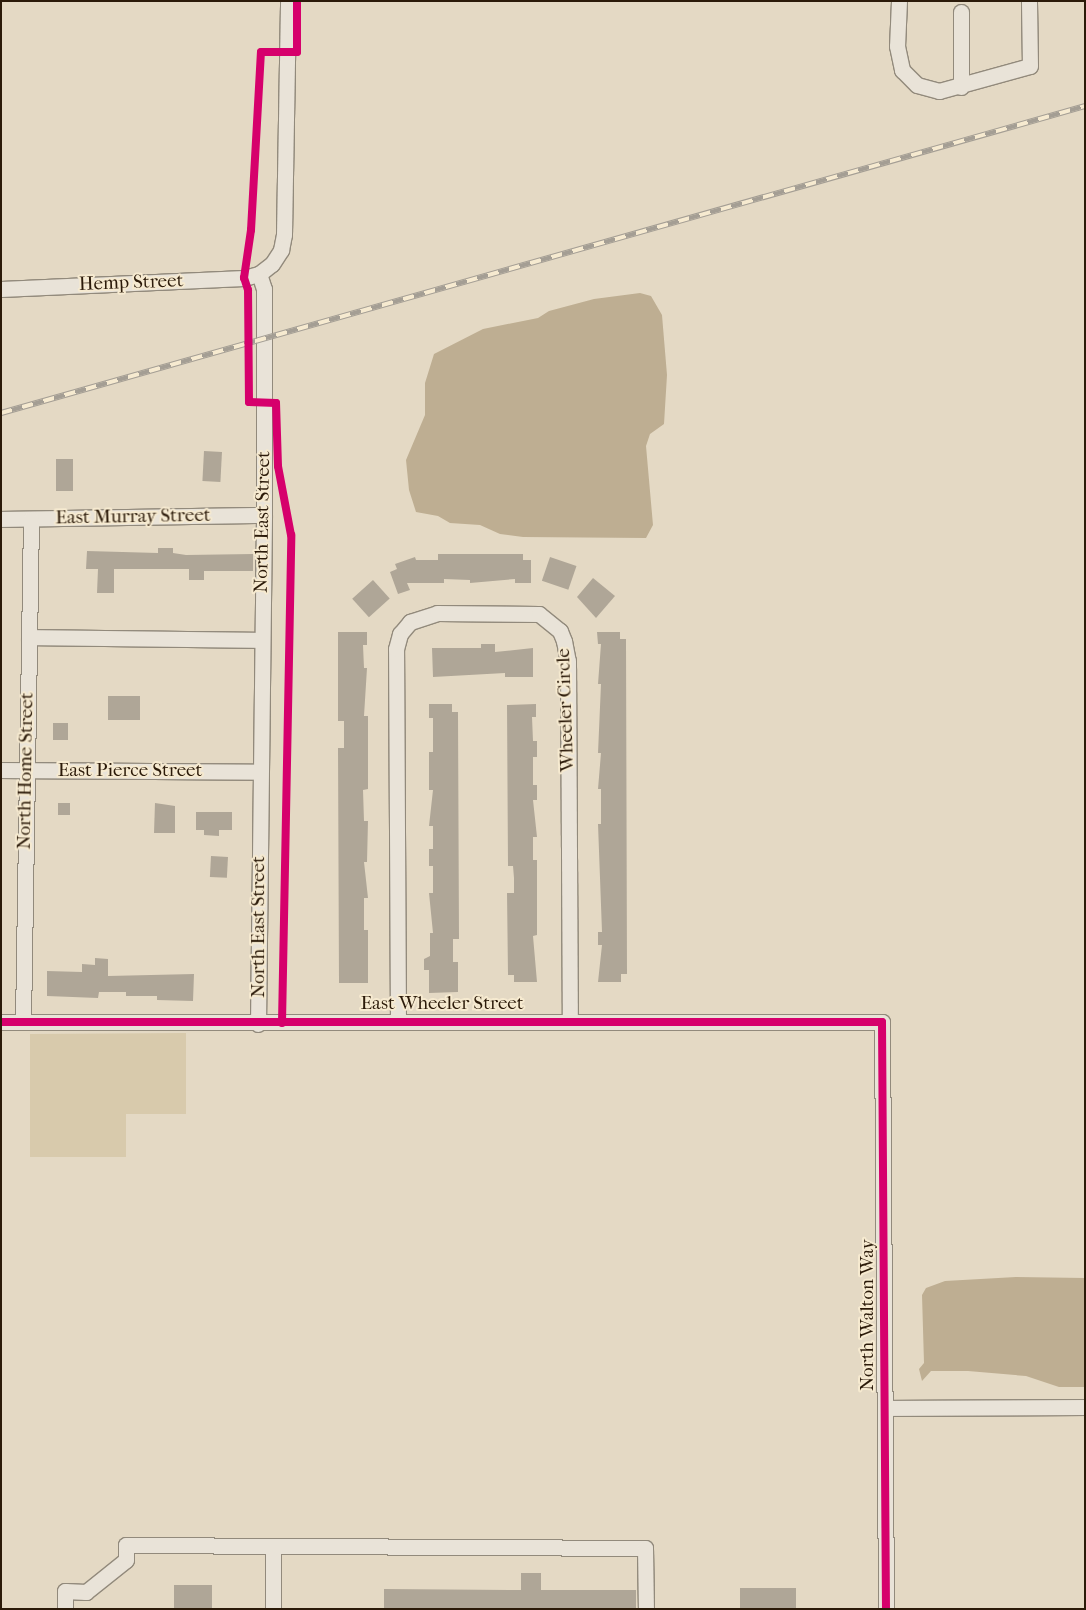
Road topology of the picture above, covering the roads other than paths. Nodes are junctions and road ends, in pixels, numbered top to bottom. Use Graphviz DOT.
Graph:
graph roads {
  1 [pos="288,1"];
  2 [pos="899,1"];
  3 [pos="1029,1"];
  4 [pos="961,12"];
  5 [pos="962,87"];
  6 [pos="259,274"];
  7 [pos="1,289"];
  8 [pos="264,514"];
  9 [pos="1,519"];
  10 [pos="31,519"];
  11 [pos="29,637"];
  12 [pos="262,640"];
  13 [pos="1,770"];
  14 [pos="26,770"];
  15 [pos="259,772"];
  16 [pos="570,1020"];
  17 [pos="398,1021"];
  18 [pos="1,1022"];
  19 [pos="23,1022"];
  20 [pos="882,1022"];
  21 [pos="258,1024"];
  22 [pos="1085,1407"];
  23 [pos="885,1408"];
  24 [pos="273,1546"];
  25 [pos="65,1609"];
  26 [pos="273,1609"];
  27 [pos="646,1609"];
  28 [pos="886,1609"];
  1 -- 6 [label="street"];
  2 -- 5 [label="street"];
  3 -- 5 [label="street"];
  4 -- 5 [label="street"];
  6 -- 7 [label="street, Hemp Street"];
  6 -- 8 [label="street, North East Street"];
  8 -- 10 [label="street, East Murray Street"];
  8 -- 12 [label="street, North East Street"];
  9 -- 10 [label="street, East Murray Street"];
  10 -- 11 [label="street, North Home Street"];
  11 -- 12 [label="street"];
  11 -- 14 [label="street, North Home Street"];
  12 -- 15 [label="street, North East Street"];
  13 -- 14 [label="street, East Pierce Street"];
  14 -- 15 [label="street, East Pierce Street"];
  14 -- 19 [label="street, North Home Street"];
  15 -- 21 [label="street, North East Street"];
  16 -- 17 [label="street, East Wheeler Street"];
  16 -- 17 [label="street, Wheeler Circle"];
  16 -- 20 [label="street, East Wheeler Street"];
  17 -- 21 [label="street, East Wheeler Street"];
  18 -- 19 [label="street, East Wheeler Street"];
  19 -- 21 [label="street, East Wheeler Street"];
  20 -- 23 [label="street, North Walton Way"];
  22 -- 23 [label="street"];
  23 -- 28 [label="street, North Walton Way"];
  24 -- 25 [label="street"];
  24 -- 26 [label="street"];
  24 -- 27 [label="street"];
}
